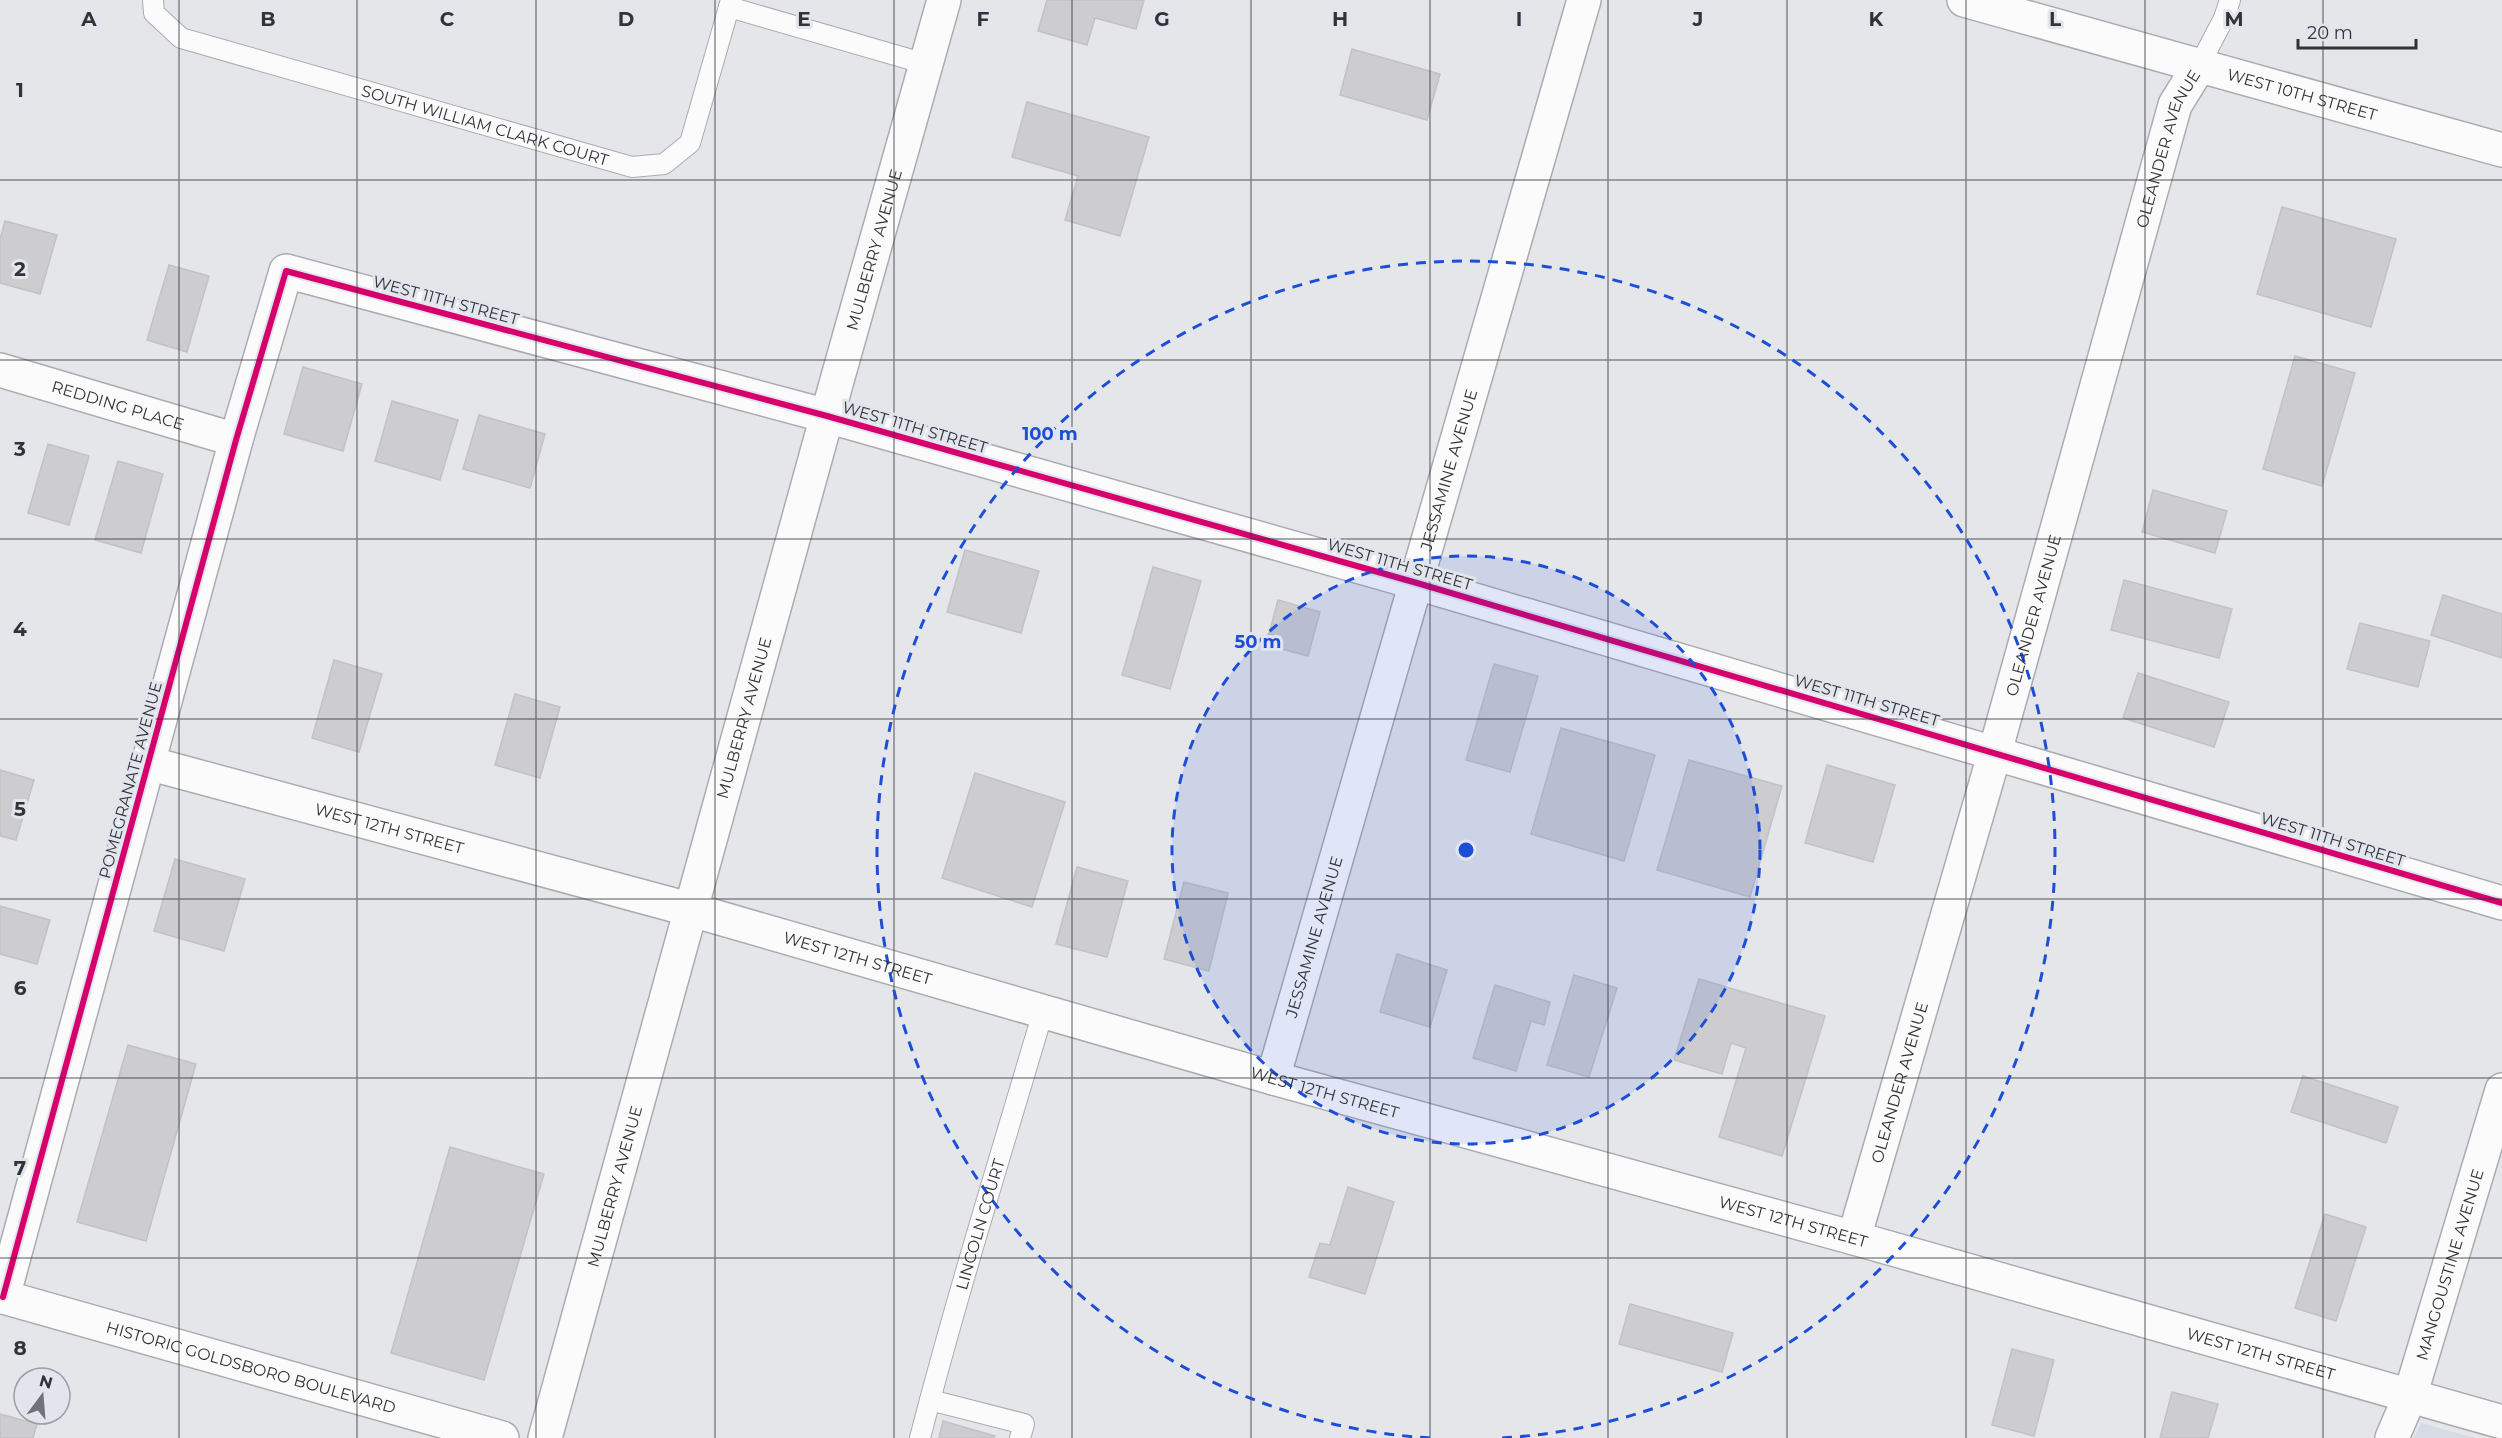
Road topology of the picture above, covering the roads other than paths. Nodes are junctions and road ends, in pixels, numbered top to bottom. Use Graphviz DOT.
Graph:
graph roads {
  1 [pos="153,0"];
  2 [pos="944,0"];
  3 [pos="1584,0"];
  4 [pos="1964,0"];
  5 [pos="2230,0"];
  6 [pos="730,3"];
  7 [pos="926,64"];
  8 [pos="2199,66"];
  9 [pos="2502,150"];
  10 [pos="286,271"];
  11 [pos="0,370"];
  12 [pos="827,416"];
  13 [pos="236,440"];
  14 [pos="1417,583"];
  15 [pos="1995,752"];
  16 [pos="148,763"];
  17 [pos="2502,903"];
  18 [pos="692,910"];
  19 [pos="1043,1012"];
  20 [pos="1273,1078"];
  21 [pos="2502,1090"];
  22 [pos="1854,1238"];
  23 [pos="2,1297"];
  24 [pos="2410,1396"];
  25 [pos="930,1400"];
  26 [pos="2502,1422"];
  27 [pos="502,1438"];
  28 [pos="545,1438"];
  29 [pos="920,1438"];
  30 [pos="1020,1438"];
  31 [pos="2392,1438"];
  1 -- 6 [label="lane, SOUTH WILLIAM CLARK COURT"];
  2 -- 7 [label="street, MULBERRY AVENUE"];
  3 -- 14 [label="street, JESSAMINE AVENUE"];
  4 -- 8 [label="street, WEST 10TH STREET"];
  5 -- 8 [label="lane, OLEANDER AVENUE"];
  6 -- 7 [label="lane"];
  7 -- 12 [label="street, MULBERRY AVENUE"];
  8 -- 9 [label="street, WEST 10TH STREET"];
  8 -- 15 [label="street, OLEANDER AVENUE"];
  10 -- 12 [label="street, WEST 11TH STREET"];
  10 -- 13 [label="street, POMEGRANATE AVENUE"];
  11 -- 13 [label="street, REDDING PLACE"];
  12 -- 14 [label="street, WEST 11TH STREET"];
  12 -- 18 [label="street, MULBERRY AVENUE"];
  13 -- 16 [label="street, POMEGRANATE AVENUE"];
  14 -- 15 [label="street, WEST 11TH STREET"];
  14 -- 20 [label="street, JESSAMINE AVENUE"];
  15 -- 17 [label="street, WEST 11TH STREET"];
  15 -- 22 [label="street, OLEANDER AVENUE"];
  16 -- 18 [label="street, WEST 12TH STREET"];
  16 -- 23 [label="street, POMEGRANATE AVENUE"];
  18 -- 19 [label="street, WEST 12TH STREET"];
  18 -- 28 [label="street, MULBERRY AVENUE"];
  19 -- 20 [label="street, WEST 12TH STREET"];
  19 -- 25 [label="lane, LINCOLN COURT"];
  20 -- 22 [label="street, WEST 12TH STREET"];
  21 -- 24 [label="street, MANGOUSTINE AVENUE"];
  22 -- 24 [label="street, WEST 12TH STREET"];
  23 -- 27 [label="street, HISTORIC GOLDSBORO BOULEVARD"];
  24 -- 26 [label="street, WEST 12TH STREET"];
  24 -- 31 [label="street, MANGOUSTINE AVENUE"];
  25 -- 29 [label="lane, LINCOLN COURT"];
  25 -- 30 [label="lane"];
}
